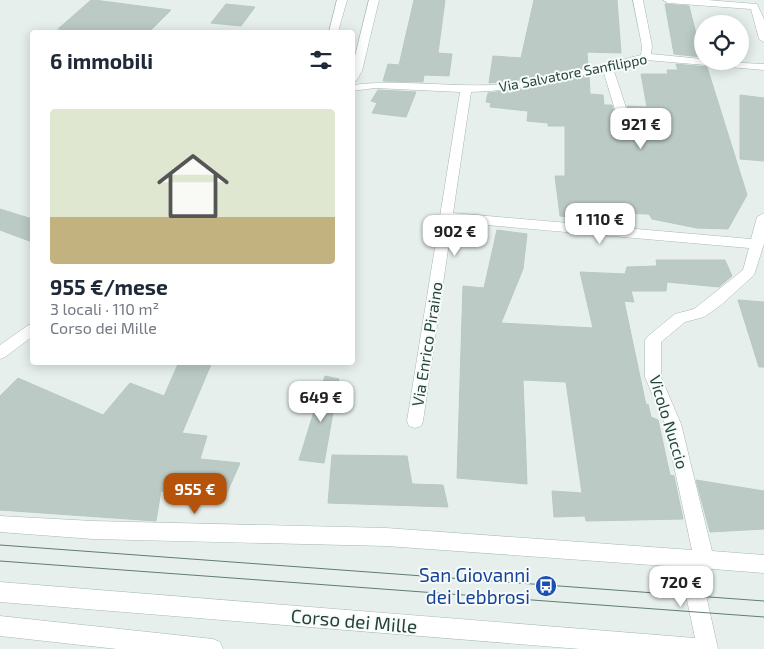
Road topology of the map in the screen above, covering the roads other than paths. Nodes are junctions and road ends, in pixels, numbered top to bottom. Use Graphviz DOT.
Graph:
graph roads {
  1 [pos="342,0"];
  2 [pos="374,0"];
  3 [pos="638,0"];
  4 [pos="668,0"];
  5 [pos="334,30"];
  6 [pos="764,39"];
  7 [pos="646,57"];
  8 [pos="607,67"];
  9 [pos="764,67"];
  10 [pos="355,74"];
  11 [pos="355,88"];
  12 [pos="466,89"];
  13 [pos="625,123"];
  14 [pos="446,217"];
  15 [pos="764,217"];
  16 [pos="757,244"];
  17 [pos="30,331"];
  18 [pos="0,353"];
  19 [pos="415,421"];
  20 [pos="0,524"];
  21 [pos="696,560"];
  22 [pos="764,564"];
  23 [pos="0,592"];
  24 [pos="0,626"];
  25 [pos="213,649"];
  26 [pos="708,649"];
  1 -- 5 [label="street"];
  2 -- 10 [label="street"];
  3 -- 7 [label="street"];
  4 -- 6 [label="street"];
  7 -- 8 [label="street, Via Salvatore Sanfilippo"];
  7 -- 9 [label="street, Via Salvatore Sanfilippo"];
  8 -- 12 [label="street, Via Salvatore Sanfilippo"];
  8 -- 13 [label="street"];
  11 -- 12 [label="street, Via Salvatore Sanfilippo"];
  12 -- 14 [label="street, Via Enrico Piraino"];
  14 -- 16 [label="street"];
  14 -- 19 [label="street, Via Enrico Piraino"];
  15 -- 16 [label="street"];
  16 -- 21 [label="street, Vicolo Nuccio"];
  17 -- 18 [label="street"];
  20 -- 21 [label="street"];
  21 -- 22 [label="street"];
  21 -- 26 [label="street"];
  23 -- 26 [label="street, Corso dei Mille"];
  24 -- 25 [label="street"];
}
